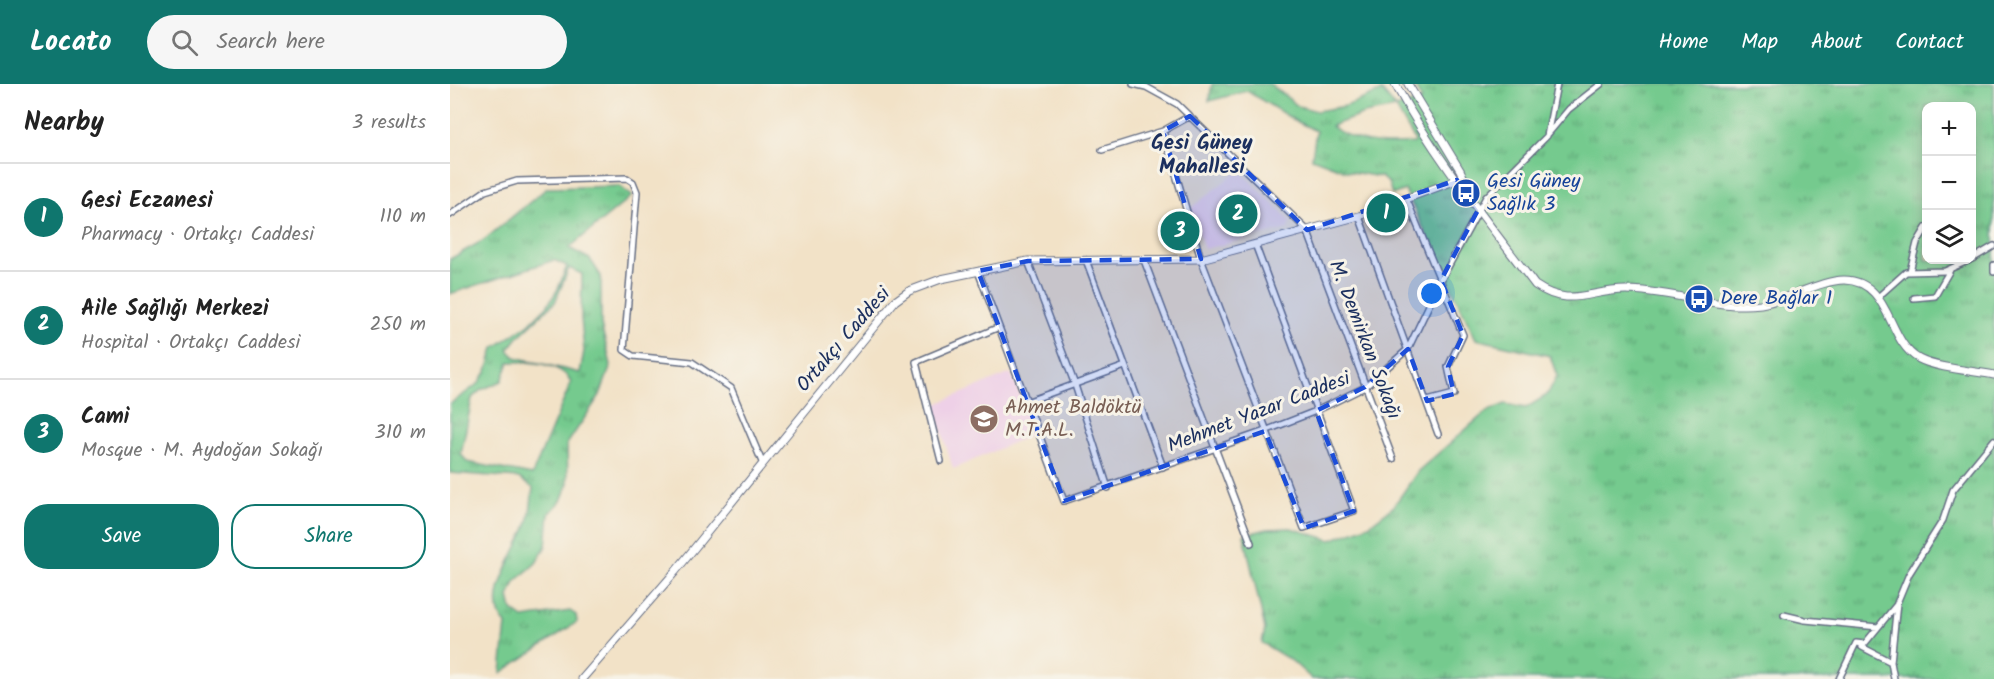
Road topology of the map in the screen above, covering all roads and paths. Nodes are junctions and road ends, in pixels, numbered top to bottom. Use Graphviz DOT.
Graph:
graph roads {
  1 [pos="1133,84"];
  2 [pos="1395,84"];
  3 [pos="1408,84"];
  4 [pos="1557,84"];
  5 [pos="1601,84"];
  6 [pos="1190,116"];
  7 [pos="1163,131"];
  8 [pos="1547,136"];
  9 [pos="1102,150"];
  10 [pos="1457,180"];
  11 [pos="1406,198"];
  12 [pos="1478,210"];
  13 [pos="450,215"];
  14 [pos="1359,216"];
  15 [pos="1307,230"];
  16 [pos="1922,235"];
  17 [pos="1255,244"];
  18 [pos="1994,246"];
  19 [pos="1976,256"];
  20 [pos="1201,258"];
  21 [pos="1086,260"];
  22 [pos="1144,260"];
  23 [pos="1028,261"];
  24 [pos="1961,264"];
  25 [pos="1994,265"];
  26 [pos="1950,270"];
  27 [pos="978,271"];
  28 [pos="1910,271"];
  29 [pos="1994,272"];
  30 [pos="1441,280"];
  31 [pos="1878,297"];
  32 [pos="1914,298"];
  33 [pos="997,328"];
  34 [pos="1408,349"];
  35 [pos="1125,366"];
  36 [pos="1994,375"];
  37 [pos="1075,385"];
  38 [pos="1365,387"];
  39 [pos="1427,401"];
  40 [pos="1026,402"];
  41 [pos="1316,411"];
  42 [pos="1265,431"];
  43 [pos="1438,434"];
  44 [pos="1994,440"];
  45 [pos="1217,448"];
  46 [pos="1393,459"];
  47 [pos="941,461"];
  48 [pos="762,462"];
  49 [pos="1163,467"];
  50 [pos="1108,488"];
  51 [pos="1251,543"];
  52 [pos="1897,603"];
  53 [pos="1784,615"];
  54 [pos="1878,627"];
  55 [pos="1864,644"];
  56 [pos="1891,662"];
  57 [pos="582,679"];
  58 [pos="1839,679"];
  59 [pos="1894,679"];
  1 -- 6 [label="street"];
  2 -- 10 [label="street"];
  3 -- 12 [label="street"];
  4 -- 8 [label="street"];
  5 -- 8 [label="street, Mehmet Yazar Caddesi"];
  6 -- 7 [label="street"];
  6 -- 15 [label="street"];
  7 -- 9 [label="street"];
  7 -- 20 [label="street"];
  8 -- 12 [label="street, Mehmet Yazar Caddesi"];
  10 -- 11 [label="street, Ortakçı Caddesi"];
  10 -- 12 [label="street"];
  11 -- 14 [label="street, Ortakçı Caddesi"];
  11 -- 30 [label="street"];
  12 -- 30 [label="street, Mehmet Yazar Caddesi"];
  12 -- 31 [label="street"];
  13 -- 48 [label="street"];
  14 -- 15 [label="street, Ortakçı Caddesi"];
  14 -- 34 [label="street"];
  15 -- 17 [label="street, Ortakçı Caddesi"];
  15 -- 38 [label="street, M. Demirkan Sokağı"];
  16 -- 28 [label="street"];
  17 -- 20 [label="street, Ortakçı Caddesi"];
  17 -- 41 [label="street"];
  18 -- 19 [label="street"];
  20 -- 22 [label="street, Ortakçı Caddesi"];
  20 -- 42 [label="street"];
  21 -- 22 [label="street, Ortakçı Caddesi"];
  21 -- 23 [label="street, Ortakçı Caddesi"];
  21 -- 35 [label="street"];
  22 -- 45 [label="street"];
  23 -- 27 [label="street, Ortakçı Caddesi"];
  23 -- 37 [label="street"];
  24 -- 26 [label="street"];
  25 -- 29 [label="street"];
  26 -- 28 [label="street"];
  26 -- 32 [label="street"];
  27 -- 33 [label="street"];
  27 -- 48 [label="street, Ortakçı Caddesi"];
  28 -- 31 [label="street"];
  30 -- 34 [label="street, Mehmet Yazar Caddesi"];
  30 -- 39 [label="street"];
  31 -- 36 [label="street"];
  33 -- 40 [label="street"];
  33 -- 47 [label="street"];
  34 -- 38 [label="street, Mehmet Yazar Caddesi"];
  34 -- 39 [label="street"];
  35 -- 37 [label="street"];
  35 -- 49 [label="street"];
  37 -- 40 [label="street"];
  37 -- 50 [label="street"];
  38 -- 41 [label="street, Mehmet Yazar Caddesi"];
  38 -- 46 [label="street, M. Demirkan Sokağı"];
  39 -- 43 [label="street"];
  40 -- 50 [label="street, Mehmet Yazar Caddesi"];
  41 -- 42 [label="street, Mehmet Yazar Caddesi"];
  41 -- 42 [label="street"];
  42 -- 45 [label="street, Mehmet Yazar Caddesi"];
  44 -- 52 [label="street"];
  45 -- 49 [label="street, Mehmet Yazar Caddesi"];
  45 -- 51 [label="street"];
  48 -- 57 [label="street, Ortakçı Caddesi"];
  49 -- 50 [label="street, Mehmet Yazar Caddesi"];
  52 -- 54 [label="street"];
  52 -- 56 [label="street"];
  53 -- 54 [label="street"];
  54 -- 55 [label="street"];
  55 -- 56 [label="street"];
  55 -- 58 [label="street"];
  56 -- 59 [label="street"];
}
